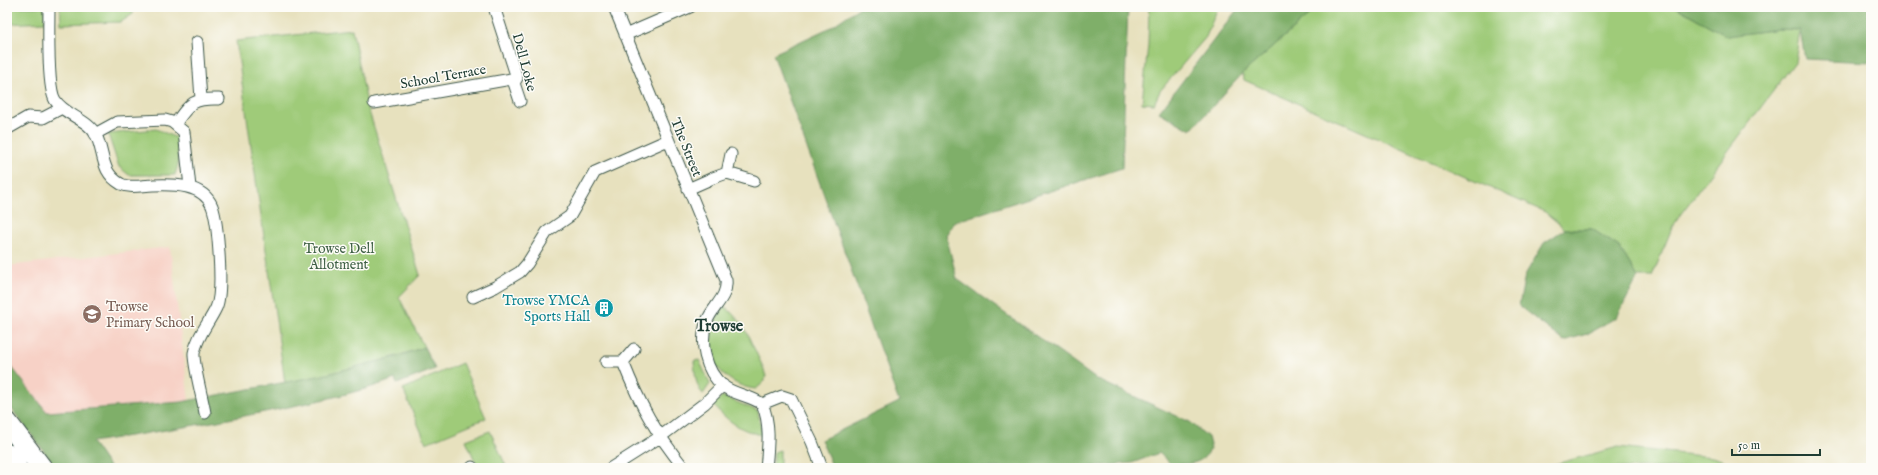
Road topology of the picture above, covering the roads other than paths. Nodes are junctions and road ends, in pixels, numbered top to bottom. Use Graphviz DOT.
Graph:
graph roads {
  1 [pos="49,7"];
  2 [pos="494,7"];
  3 [pos="614,7"];
  4 [pos="690,7"];
  5 [pos="625,35"];
  6 [pos="197,42"];
  7 [pos="517,78"];
  8 [pos="201,99"];
  9 [pos="220,99"];
  10 [pos="520,101"];
  11 [pos="374,103"];
  12 [pos="62,108"];
  13 [pos="175,124"];
  14 [pos="7,129"];
  15 [pos="95,134"];
  16 [pos="668,140"];
  17 [pos="731,154"];
  18 [pos="727,173"];
  19 [pos="754,181"];
  20 [pos="190,187"];
  21 [pos="688,189"];
  22 [pos="472,297"];
  23 [pos="634,348"];
  24 [pos="606,362"];
  25 [pos="623,362"];
  26 [pos="723,385"];
  27 [pos="762,404"];
  28 [pos="205,413"];
  29 [pos="7,422"];
  30 [pos="660,437"];
  31 [pos="7,454"];
  32 [pos="17,468"];
  33 [pos="42,468"];
  34 [pos="611,468"];
  35 [pos="684,468"];
  36 [pos="766,468"];
  37 [pos="822,468"];
  1 -- 12 [label="street"];
  2 -- 7 [label="street, Dell Loke"];
  3 -- 5 [label="street, The Street"];
  4 -- 5 [label="street"];
  5 -- 16 [label="street, The Street"];
  6 -- 8 [label="street"];
  7 -- 10 [label="street, Dell Loke"];
  7 -- 11 [label="street, School Terrace"];
  8 -- 9 [label="street"];
  8 -- 13 [label="street"];
  12 -- 14 [label="street"];
  12 -- 15 [label="street"];
  13 -- 15 [label="street"];
  13 -- 20 [label="street"];
  15 -- 20 [label="street"];
  16 -- 21 [label="street, The Street"];
  16 -- 22 [label="street"];
  17 -- 18 [label="street"];
  18 -- 19 [label="street"];
  18 -- 21 [label="street"];
  20 -- 28 [label="street"];
  21 -- 26 [label="street, The Street"];
  23 -- 25 [label="street"];
  24 -- 25 [label="street"];
  25 -- 30 [label="street"];
  26 -- 27 [label="street"];
  26 -- 30 [label="street"];
  27 -- 36 [label="street"];
  27 -- 37 [label="street"];
  29 -- 33 [label="highway"];
  30 -- 34 [label="street"];
  30 -- 35 [label="street"];
  31 -- 32 [label="highway"];
}
